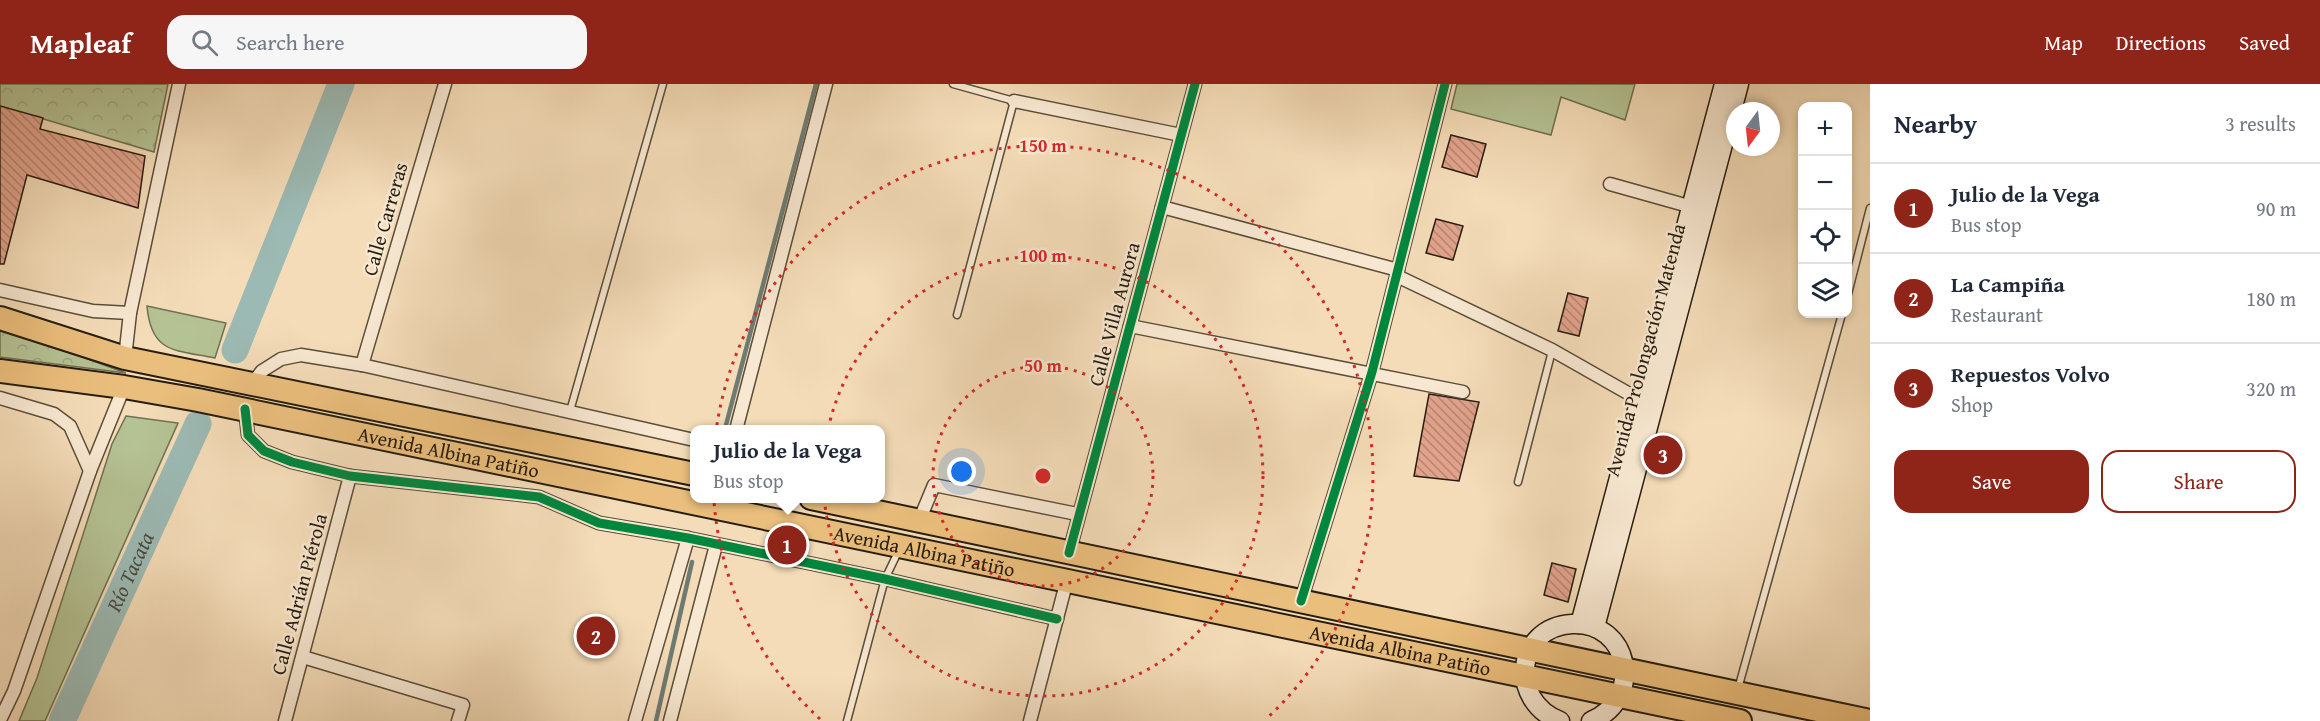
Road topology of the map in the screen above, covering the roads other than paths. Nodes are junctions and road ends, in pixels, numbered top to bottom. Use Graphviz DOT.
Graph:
graph roads {
  1 [pos="179,84"];
  2 [pos="445,84"];
  3 [pos="663,84"];
  4 [pos="826,84"];
  5 [pos="953,84"];
  6 [pos="1195,84"];
  7 [pos="1445,84"];
  8 [pos="1724,84"];
  9 [pos="1739,84"];
  10 [pos="1014,101"];
  11 [pos="1181,135"];
  12 [pos="1610,184"];
  13 [pos="1162,207"];
  14 [pos="1692,207"];
  15 [pos="1870,208"];
  16 [pos="1397,273"];
  17 [pos="1852,278"];
  18 [pos="0,290"];
  19 [pos="130,313"];
  20 [pos="957,315"];
  21 [pos="0,318"];
  22 [pos="1841,318"];
  23 [pos="1130,326"];
  24 [pos="1552,350"];
  25 [pos="125,358"];
  26 [pos="362,365"];
  27 [pos="0,371"];
  28 [pos="1372,372"];
  29 [pos="251,385"];
  30 [pos="124,387"];
  31 [pos="1463,392"];
  32 [pos="0,398"];
  33 [pos="1640,400"];
  34 [pos="245,409"];
  35 [pos="570,411"];
  36 [pos="737,425"];
  37 [pos="690,439"];
  38 [pos="90,471"];
  39 [pos="690,473"];
  40 [pos="350,476"];
  41 [pos="1518,482"];
  42 [pos="690,502"];
  43 [pos="694,503"];
  44 [pos="834,503"];
  45 [pos="1077,514"];
  46 [pos="919,521"];
  47 [pos="688,538"];
  48 [pos="716,545"];
  49 [pos="900,546"];
  50 [pos="1068,553"];
  51 [pos="885,579"];
  52 [pos="1067,580"];
  53 [pos="1301,601"];
  54 [pos="1057,619"];
  55 [pos="1587,625"];
  56 [pos="1530,649"];
  57 [pos="303,657"];
  58 [pos="1626,669"];
  59 [pos="1525,676"];
  60 [pos="1737,693"];
  61 [pos="1619,696"];
  62 [pos="0,720"];
  63 [pos="285,721"];
  64 [pos="458,721"];
  65 [pos="635,721"];
  66 [pos="670,721"];
  67 [pos="847,721"];
  68 [pos="1030,721"];
  69 [pos="1560,721"];
  70 [pos="1591,721"];
  71 [pos="1740,721"];
  72 [pos="1870,721"];
  1 -- 19 [label="street"];
  2 -- 26 [label="street, Calle Carreras"];
  3 -- 35 [label="lane"];
  4 -- 36 [label="street"];
  5 -- 10 [label="lane"];
  6 -- 11 [label="street, Calle Villa Aurora"];
  7 -- 16 [label="street"];
  8 -- 14 [label="main road, Avenida Prolongación Matenda"];
  9 -- 55 [label="main road, Avenida Prolongación Matenda"];
  10 -- 11 [label="street"];
  10 -- 20 [label="lane"];
  11 -- 13 [label="street, Calle Villa Aurora"];
  12 -- 14 [label="street"];
  13 -- 16 [label="street"];
  13 -- 23 [label="street, Calle Villa Aurora"];
  14 -- 33 [label="main road, Avenida Prolongación Matenda"];
  15 -- 17 [label="lane"];
  16 -- 24 [label="street"];
  16 -- 28 [label="street"];
  18 -- 19 [label="street"];
  19 -- 25 [label="street"];
  21 -- 25 [label="highway, Avenida Albina Patiño"];
  22 -- 60 [label="lane"];
  23 -- 28 [label="street"];
  23 -- 45 [label="street, Calle Villa Aurora"];
  24 -- 33 [label="street"];
  24 -- 41 [label="lane"];
  25 -- 29 [label="highway, Avenida Albina Patiño"];
  26 -- 29 [label="street"];
  26 -- 35 [label="street"];
  27 -- 30 [label="highway, Avenida Albina Patiño"];
  28 -- 31 [label="street"];
  28 -- 53 [label="street"];
  29 -- 39 [label="highway, Avenida Albina Patiño"];
  30 -- 34 [label="highway, Avenida Albina Patiño"];
  30 -- 38 [label="street"];
  32 -- 38 [label="street"];
  33 -- 55 [label="main road, Avenida Prolongación Matenda"];
  34 -- 40 [label="street"];
  34 -- 42 [label="highway, Avenida Albina Patiño"];
  35 -- 37 [label="street"];
  38 -- 62 [label="street"];
  40 -- 47 [label="street"];
  40 -- 57 [label="street, Calle Adrián Piérola"];
  43 -- 49 [label="highway, Avenida Albina Patiño"];
  44 -- 46 [label="highway, Avenida Albina Patiño"];
  45 -- 46 [label="street"];
  45 -- 50 [label="street, Calle Villa Aurora"];
  46 -- 50 [label="highway, Avenida Albina Patiño"];
  47 -- 48 [label="street"];
  47 -- 65 [label="street"];
  48 -- 51 [label="street"];
  48 -- 66 [label="street"];
  49 -- 51 [label="lane"];
  49 -- 52 [label="highway, Avenida Albina Patiño"];
  50 -- 53 [label="highway, Avenida Albina Patiño"];
  51 -- 54 [label="street"];
  51 -- 67 [label="lane"];
  52 -- 54 [label="street"];
  52 -- 59 [label="highway, Avenida Albina Patiño"];
  53 -- 56 [label="highway, Avenida Albina Patiño"];
  54 -- 68 [label="street"];
  55 -- 56 [label="main road"];
  55 -- 58 [label="main road"];
  56 -- 58 [label="highway, Avenida Albina Patiño"];
  56 -- 59 [label="main road"];
  57 -- 63 [label="street, Calle Adrián Piérola"];
  57 -- 64 [label="street"];
  58 -- 60 [label="highway, Avenida Albina Patiño"];
  58 -- 61 [label="main road"];
  59 -- 61 [label="highway, Avenida Albina Patiño"];
  59 -- 69 [label="main road"];
  60 -- 72 [label="highway, Avenida Albina Patiño"];
  61 -- 70 [label="main road"];
  61 -- 71 [label="highway, Avenida Albina Patiño"];
}
